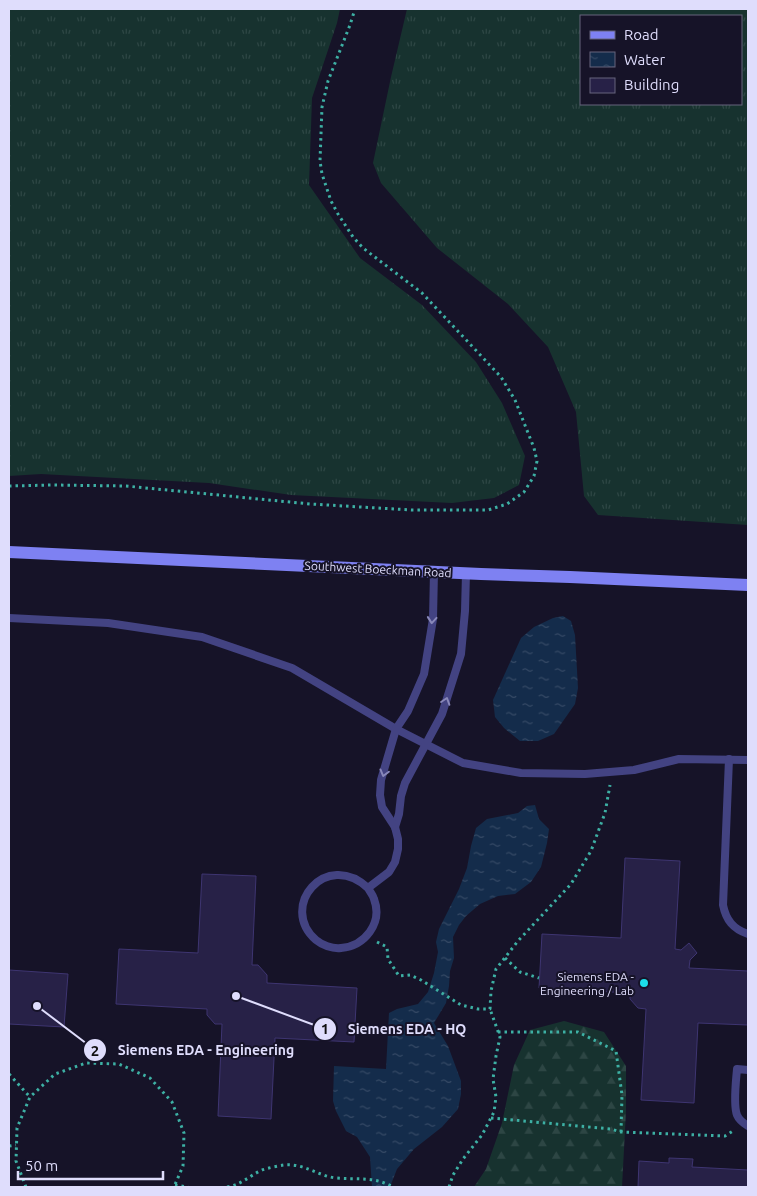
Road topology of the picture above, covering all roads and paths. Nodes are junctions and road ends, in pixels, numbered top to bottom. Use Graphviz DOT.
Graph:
graph roads {
  1 [pos="355,9"];
  2 [pos="9,486"];
  3 [pos="9,552"];
  4 [pos="434,571"];
  5 [pos="466,573"];
  6 [pos="748,585"];
  7 [pos="9,618"];
  8 [pos="396,730"];
  9 [pos="426,745"];
  10 [pos="729,759"];
  11 [pos="748,760"];
  12 [pos="611,772"];
  13 [pos="395,827"];
  14 [pos="368,888"];
  15 [pos="748,934"];
  16 [pos="366,937"];
  17 [pos="505,958"];
  18 [pos="539,978"];
  19 [pos="490,1009"];
  20 [pos="498,1032"];
  21 [pos="748,1070"];
  22 [pos="9,1074"];
  23 [pos="30,1097"];
  24 [pos="491,1118"];
  25 [pos="746,1125"];
  26 [pos="621,1132"];
  27 [pos="16,1145"];
  28 [pos="9,1146"];
  29 [pos="174,1186"];
  30 [pos="26,1187"];
  31 [pos="188,1187"];
  32 [pos="227,1187"];
  33 [pos="393,1187"];
  34 [pos="449,1187"];
  1 -- 2 [label="path"];
  3 -- 4 [label="main road, Southwest Boeckman Road"];
  4 -- 5 [label="main road, Southwest Boeckman Road"];
  4 -- 8 [label="lane, one-way"];
  5 -- 6 [label="main road, Southwest Boeckman Road"];
  9 -- 5 [label="lane, one-way"];
  7 -- 8 [label="lane"];
  8 -- 9 [label="lane"];
  8 -- 13 [label="lane, one-way"];
  9 -- 12 [label="lane"];
  9 -- 13 [label="lane"];
  10 -- 11 [label="lane"];
  10 -- 12 [label="lane"];
  10 -- 15 [label="lane"];
  12 -- 17 [label="path"];
  13 -- 14 [label="lane"];
  14 -- 16 [label="lane"];
  14 -- 16 [label="lane"];
  16 -- 19 [label="path"];
  17 -- 18 [label="path"];
  17 -- 19 [label="path"];
  19 -- 20 [label="path"];
  20 -- 24 [label="path"];
  20 -- 26 [label="path"];
  21 -- 25 [label="lane"];
  22 -- 23 [label="path"];
  23 -- 27 [label="path"];
  23 -- 29 [label="path"];
  24 -- 26 [label="path"];
  24 -- 34 [label="path"];
  25 -- 26 [label="path"];
  27 -- 28 [label="path"];
  27 -- 30 [label="path"];
  29 -- 31 [label="path"];
  32 -- 33 [label="path"];
}
